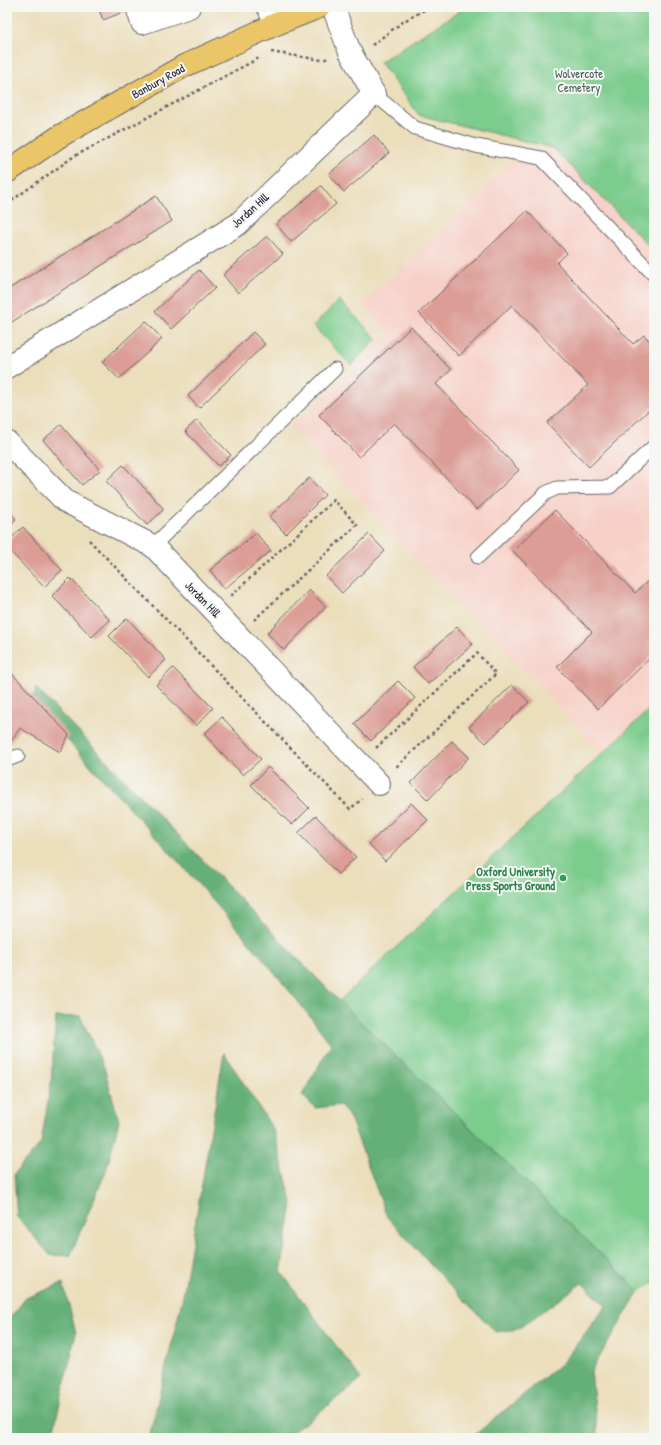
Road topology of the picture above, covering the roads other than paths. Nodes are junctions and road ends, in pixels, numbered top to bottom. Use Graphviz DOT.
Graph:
graph roads {
  1 [pos="137,7"];
  2 [pos="188,7"];
  3 [pos="319,7"];
  4 [pos="333,7"];
  5 [pos="272,15"];
  6 [pos="374,94"];
  7 [pos="7,172"];
  8 [pos="654,275"];
  9 [pos="7,367"];
  10 [pos="335,369"];
  11 [pos="7,442"];
  12 [pos="654,446"];
  13 [pos="153,546"];
  14 [pos="478,557"];
  15 [pos="378,784"];
  1 -- 2 [label="street"];
  3 -- 5 [label="main road, Banbury Road"];
  4 -- 6 [label="street"];
  5 -- 7 [label="main road, Banbury Road"];
  6 -- 8 [label="lane"];
  6 -- 9 [label="street, Jordan Hill"];
  10 -- 13 [label="lane"];
  11 -- 13 [label="street, Jordan Hill"];
  12 -- 14 [label="lane"];
  13 -- 15 [label="street, Jordan Hill"];
}
